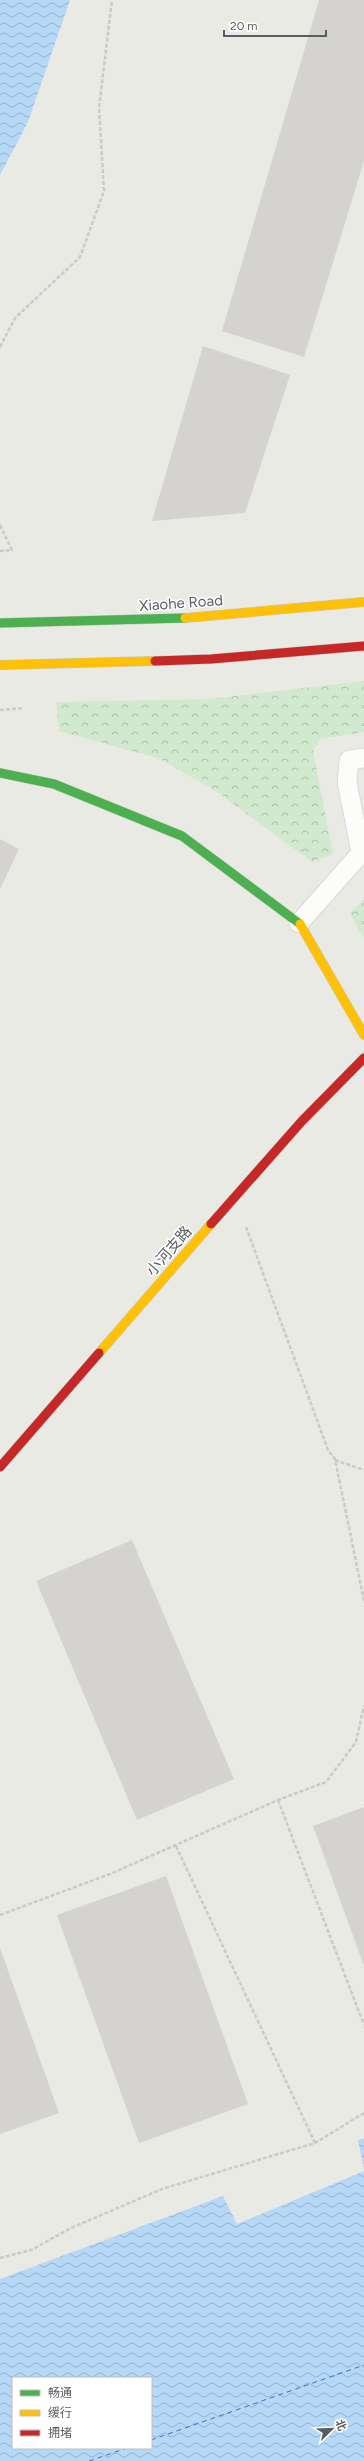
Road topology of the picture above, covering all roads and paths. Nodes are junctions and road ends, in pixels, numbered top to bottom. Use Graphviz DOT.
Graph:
graph roads {
  1 [pos="112,0"];
  2 [pos="0,347"];
  3 [pos="0,526"];
  4 [pos="0,551"];
  5 [pos="364,602"];
  6 [pos="0,623"];
  7 [pos="364,646"];
  8 [pos="0,665"];
  9 [pos="24,708"];
  10 [pos="0,710"];
  11 [pos="364,758"];
  12 [pos="0,773"];
  13 [pos="363,854"];
  14 [pos="299,923"];
  15 [pos="364,1035"];
  16 [pos="364,1058"];
  17 [pos="234,1197"];
  18 [pos="335,1460"];
  19 [pos="0,1468"];
  20 [pos="364,1470"];
  21 [pos="364,1601"];
  22 [pos="364,1705"];
  23 [pos="278,1800"];
  24 [pos="176,1846"];
  25 [pos="0,1915"];
  26 [pos="364,2025"];
  27 [pos="364,2113"];
  28 [pos="315,2143"];
  29 [pos="0,2258"];
  1 -- 2 [label="path"];
  3 -- 4 [label="path"];
  5 -- 6 [label="street, Xiaohe Road"];
  7 -- 8 [label="street"];
  9 -- 10 [label="path"];
  11 -- 13 [label="lane"];
  12 -- 14 [label="street"];
  13 -- 14 [label="lane"];
  14 -- 15 [label="street"];
  16 -- 17 [label="street, 小河支路"];
  17 -- 18 [label="path"];
  17 -- 19 [label="street, 小河支路"];
  18 -- 20 [label="path"];
  18 -- 21 [label="path"];
  22 -- 23 [label="path"];
  23 -- 24 [label="path"];
  23 -- 26 [label="path"];
  24 -- 25 [label="path"];
  24 -- 28 [label="path"];
  27 -- 28 [label="path"];
  28 -- 29 [label="path"];
}
